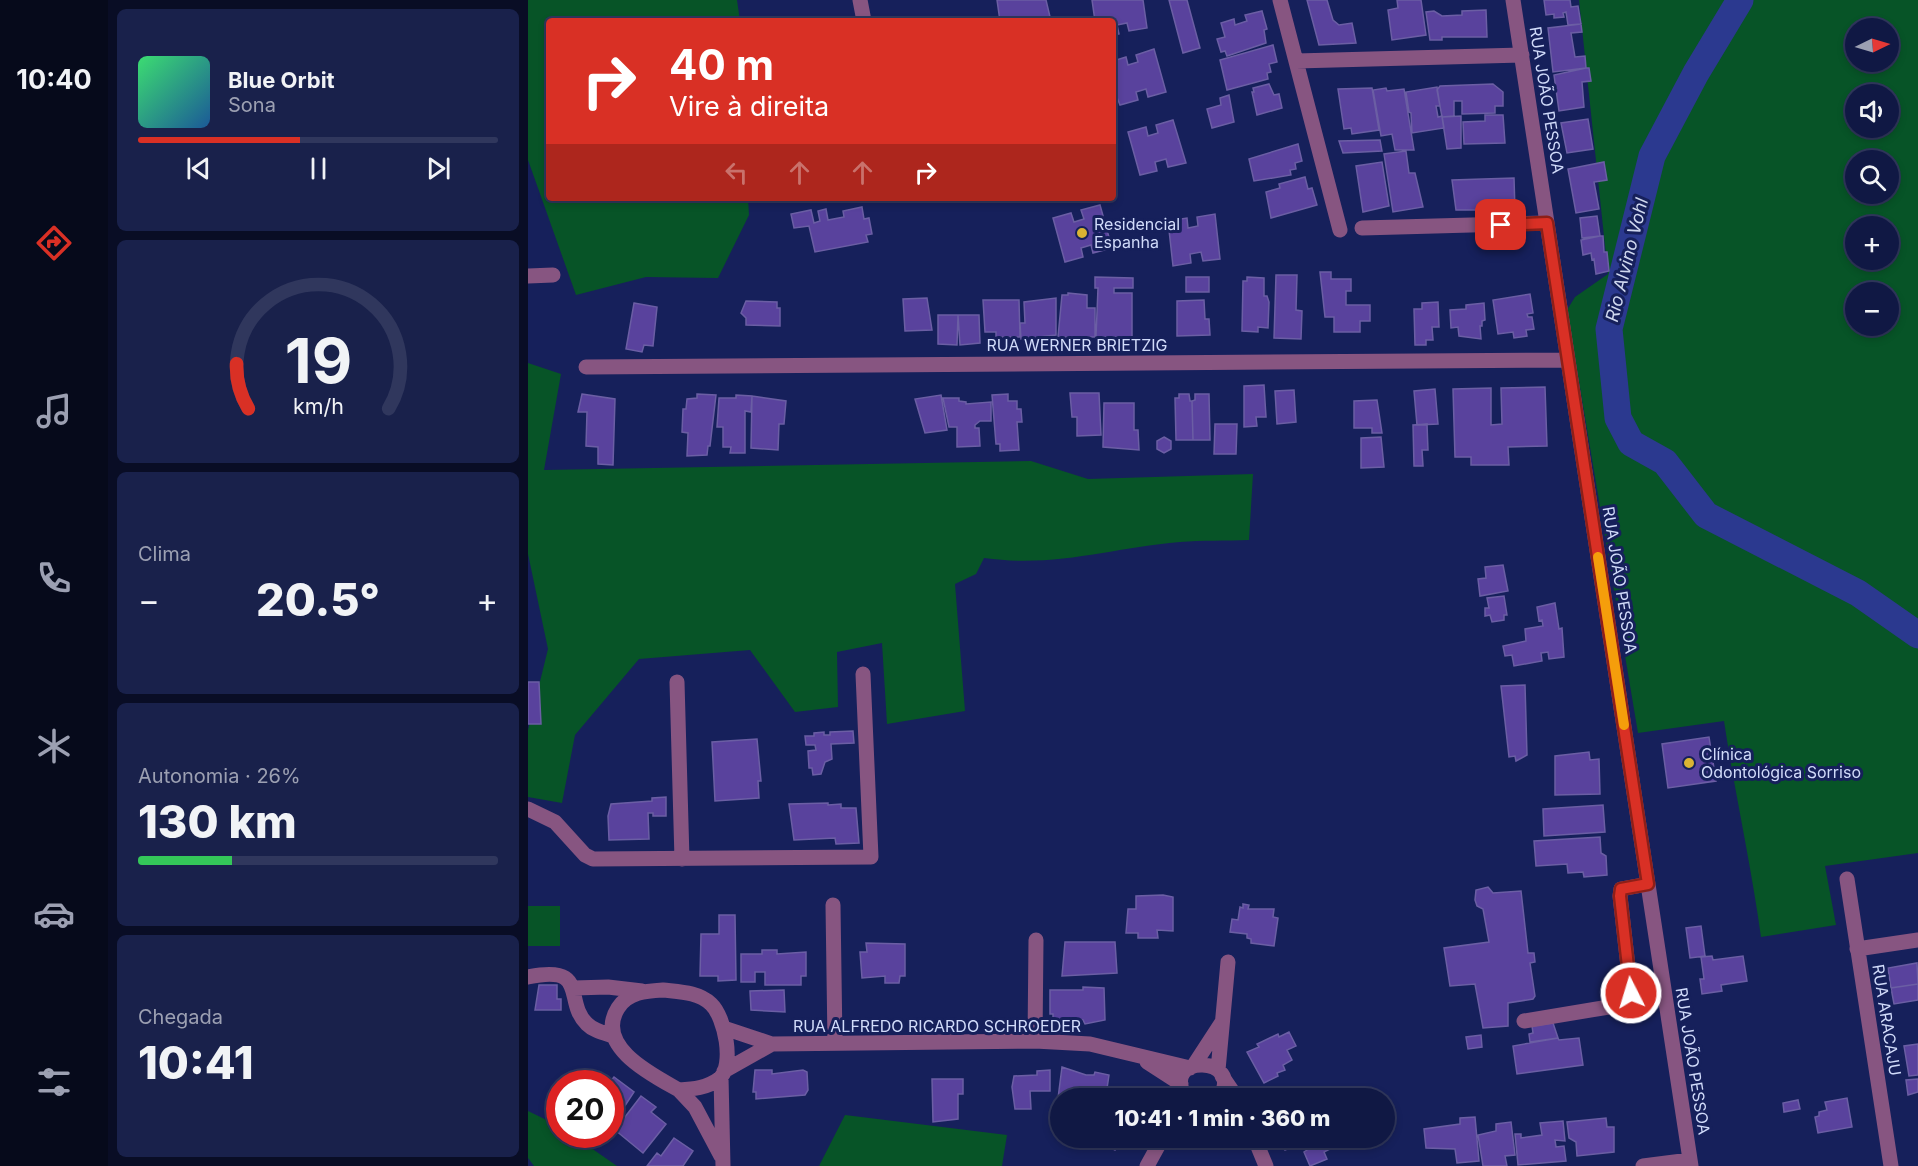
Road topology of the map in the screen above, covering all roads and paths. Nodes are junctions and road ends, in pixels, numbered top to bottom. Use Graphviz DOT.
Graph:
graph roads {
  1 [pos="860,0"];
  2 [pos="1280,0"];
  3 [pos="1513,0"];
  4 [pos="863,18"];
  5 [pos="1522,55"];
  6 [pos="1296,61"];
  7 [pos="1547,223"];
  8 [pos="1362,228"];
  9 [pos="1340,230"];
  10 [pos="553,275"];
  11 [pos="528,276"];
  12 [pos="1568,360"];
  13 [pos="586,367"];
  14 [pos="863,674"];
  15 [pos="677,682"];
  16 [pos="528,809"];
  17 [pos="682,859"];
  18 [pos="1847,879"];
  19 [pos="1648,884"];
  20 [pos="833,904"];
  21 [pos="1036,940"];
  22 [pos="1918,940"];
  23 [pos="1857,949"];
  24 [pos="1228,962"];
  25 [pos="528,977"];
  26 [pos="574,988"];
  27 [pos="642,991"];
  28 [pos="1225,1017"];
  29 [pos="1524,1021"];
  30 [pos="723,1028"];
  31 [pos="613,1036"];
  32 [pos="1035,1041"];
  33 [pos="835,1043"];
  34 [pos="772,1044"];
  35 [pos="1137,1056"];
  36 [pos="1192,1066"];
  37 [pos="1220,1073"];
  38 [pos="722,1074"];
  39 [pos="1176,1088"];
  40 [pos="1183,1088"];
  41 [pos="1223,1088"];
  42 [pos="1230,1088"];
  43 [pos="679,1090"];
  44 [pos="1157,1148"];
  45 [pos="1258,1148"];
  46 [pos="1690,1163"];
  47 [pos="723,1164"];
  48 [pos="1147,1166"];
  49 [pos="1266,1166"];
  50 [pos="1643,1166"];
  51 [pos="1891,1166"];
  1 -- 4 [label="street"];
  2 -- 6 [label="street"];
  3 -- 5 [label="street, RUA JOÃO PESSOA"];
  5 -- 6 [label="street"];
  5 -- 7 [label="street, RUA JOÃO PESSOA"];
  6 -- 9 [label="street"];
  7 -- 8 [label="street"];
  7 -- 12 [label="street, RUA JOÃO PESSOA"];
  10 -- 11 [label="street"];
  12 -- 13 [label="street, RUA WERNER BRIETZIG"];
  12 -- 19 [label="street, RUA JOÃO PESSOA"];
  14 -- 17 [label="street"];
  15 -- 17 [label="street"];
  16 -- 17 [label="street"];
  18 -- 23 [label="street, RUA ARACAJU"];
  19 -- 29 [label="street"];
  19 -- 46 [label="street, RUA JOÃO PESSOA"];
  20 -- 33 [label="street"];
  21 -- 32 [label="street"];
  22 -- 23 [label="street"];
  23 -- 51 [label="street, RUA ARACAJU"];
  24 -- 28 [label="street"];
  25 -- 26 [label="street"];
  26 -- 27 [label="street"];
  26 -- 31 [label="street"];
  27 -- 30 [label="street"];
  27 -- 31 [label="street"];
  28 -- 36 [label="street"];
  28 -- 37 [label="street"];
  30 -- 34 [label="street, RUA ALFREDO RICARDO SCHROEDER"];
  30 -- 38 [label="street"];
  31 -- 43 [label="street"];
  32 -- 33 [label="street, RUA ALFREDO RICARDO SCHROEDER"];
  32 -- 35 [label="street, RUA ALFREDO RICARDO SCHROEDER"];
  33 -- 34 [label="street, RUA ALFREDO RICARDO SCHROEDER"];
  34 -- 38 [label="street, RUA ALFREDO RICARDO SCHROEDER"];
  35 -- 36 [label="street, RUA ALFREDO RICARDO SCHROEDER"];
  35 -- 39 [label="street, RUA ALFREDO RICARDO SCHROEDER"];
  36 -- 37 [label="street, RUA ALFREDO RICARDO SCHROEDER"];
  36 -- 40 [label="street"];
  37 -- 41 [label="street"];
  37 -- 42 [label="street"];
  38 -- 43 [label="street"];
  38 -- 47 [label="street"];
  43 -- 47 [label="street"];
  44 -- 48 [label="street"];
  45 -- 49 [label="street"];
  46 -- 50 [label="street"];
}
